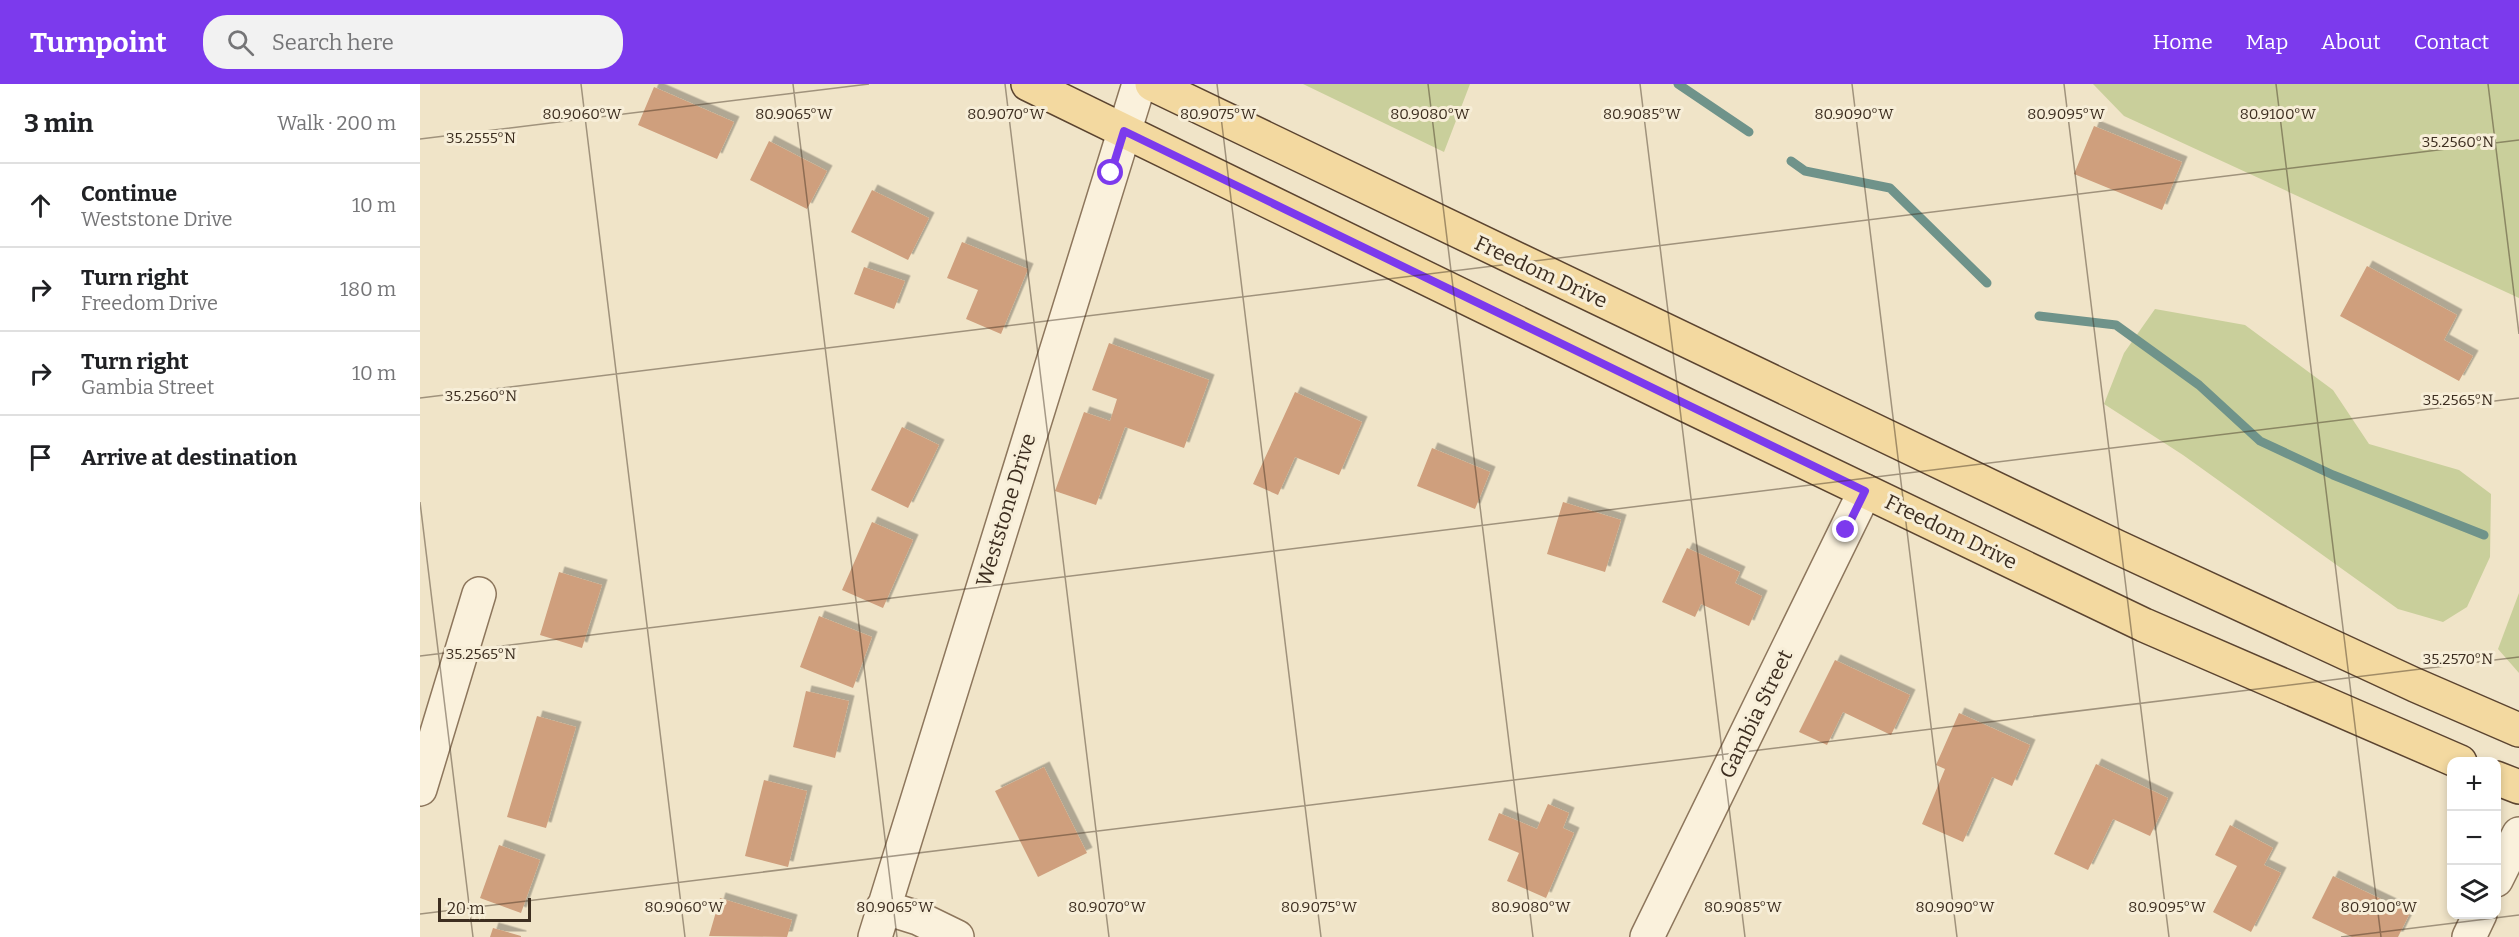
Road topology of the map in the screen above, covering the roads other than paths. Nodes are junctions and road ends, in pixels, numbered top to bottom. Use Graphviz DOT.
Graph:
graph roads {
  1 [pos="1028,84"];
  2 [pos="1139,84"];
  3 [pos="1152,84"];
  4 [pos="1124,131"];
  5 [pos="1865,491"];
  6 [pos="479,594"];
  7 [pos="2519,730"];
  8 [pos="2448,757"];
  9 [pos="2501,780"];
  10 [pos="2519,787"];
  11 [pos="420,789"];
  12 [pos="2519,834"];
  13 [pos="2501,870"];
  14 [pos="2478,919"];
  15 [pos="879,922"];
  16 [pos="957,937"];
  17 [pos="1647,937"];
  18 [pos="2469,937"];
  1 -- 4 [label="main road, Freedom Drive"];
  2 -- 4 [label="street, Weststone Drive"];
  3 -- 7 [label="main road, Freedom Drive"];
  4 -- 5 [label="main road, Freedom Drive"];
  4 -- 15 [label="street, Weststone Drive"];
  5 -- 8 [label="main road, Freedom Drive"];
  5 -- 17 [label="street, Gambia Street"];
  6 -- 11 [label="street"];
  9 -- 10 [label="main road"];
  12 -- 13 [label="street"];
  14 -- 18 [label="street"];
  15 -- 16 [label="street"];
}
